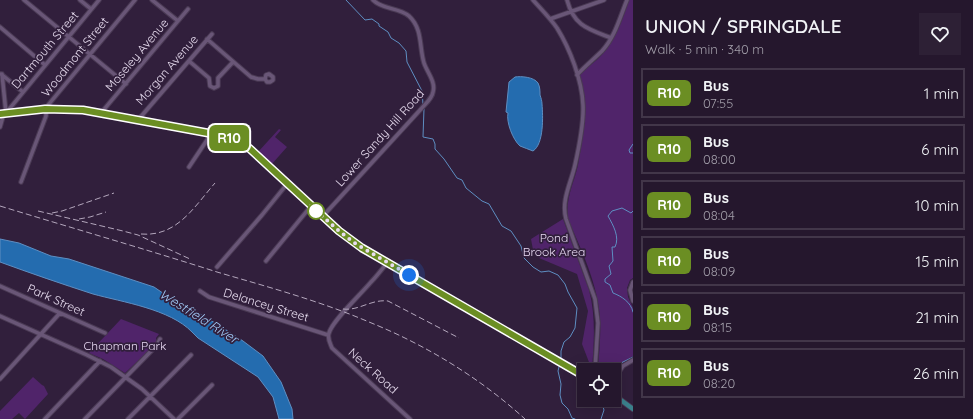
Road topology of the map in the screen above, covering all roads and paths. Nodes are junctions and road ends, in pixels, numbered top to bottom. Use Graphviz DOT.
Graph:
graph roads {
  1 [pos="24,0"];
  2 [pos="80,0"];
  3 [pos="99,0"];
  4 [pos="135,0"];
  5 [pos="152,0"];
  6 [pos="373,0"];
  7 [pos="533,0"];
  8 [pos="567,0"];
  9 [pos="604,0"];
  10 [pos="627,0"];
  11 [pos="91,9"];
  12 [pos="188,9"];
  13 [pos="570,12"];
  14 [pos="550,19"];
  15 [pos="178,21"];
  16 [pos="0,26"];
  17 [pos="212,34"];
  18 [pos="69,37"];
  19 [pos="611,38"];
  20 [pos="207,39"];
  21 [pos="90,54"];
  22 [pos="189,61"];
  23 [pos="233,62"];
  24 [pos="45,65"];
  25 [pos="1,74"];
  26 [pos="577,75"];
  27 [pos="209,78"];
  28 [pos="218,78"];
  29 [pos="265,79"];
  30 [pos="126,84"];
  31 [pos="22,92"];
  32 [pos="46,109"];
  33 [pos="3,113"];
  34 [pos="101,113"];
  35 [pos="138,120"];
  36 [pos="0,127"];
  37 [pos="211,134"];
  38 [pos="189,167"];
  39 [pos="21,182"];
  40 [pos="287,184"];
  41 [pos="311,206"];
  42 [pos="323,216"];
  43 [pos="266,261"];
  44 [pos="387,262"];
  45 [pos="217,267"];
  46 [pos="633,282"];
  47 [pos="0,286"];
  48 [pos="200,291"];
  49 [pos="633,301"];
  50 [pos="60,313"];
  51 [pos="0,316"];
  52 [pos="105,333"];
  53 [pos="41,334"];
  54 [pos="328,335"];
  55 [pos="160,339"];
  56 [pos="191,355"];
  57 [pos="633,360"];
  58 [pos="100,361"];
  59 [pos="595,363"];
  60 [pos="621,369"];
  61 [pos="577,372"];
  62 [pos="126,376"];
  63 [pos="0,379"];
  64 [pos="212,385"];
  65 [pos="150,396"];
  66 [pos="621,400"];
  67 [pos="633,408"];
  68 [pos="45,419"];
  69 [pos="85,419"];
  70 [pos="128,419"];
  71 [pos="174,419"];
  72 [pos="178,419"];
  73 [pos="410,419"];
  1 -- 18 [label="street"];
  2 -- 11 [label="street"];
  3 -- 11 [label="street, Dartmouth Street"];
  4 -- 21 [label="street, Woodmont Street"];
  5 -- 15 [label="street"];
  6 -- 42 [label="street, Lower Sandy Hill Road"];
  7 -- 14 [label="street"];
  8 -- 13 [label="street"];
  9 -- 13 [label="street"];
  10 -- 19 [label="street"];
  11 -- 18 [label="street, Dartmouth Street"];
  12 -- 15 [label="street, Moseley Avenue"];
  13 -- 14 [label="street"];
  13 -- 19 [label="street"];
  14 -- 26 [label="street"];
  15 -- 30 [label="street, Moseley Avenue"];
  16 -- 24 [label="street"];
  17 -- 20 [label="street, Morgan Avenue"];
  18 -- 21 [label="street"];
  18 -- 24 [label="street, Dartmouth Street"];
  19 -- 26 [label="street"];
  20 -- 22 [label="street, Morgan Avenue"];
  20 -- 23 [label="street"];
  21 -- 30 [label="street"];
  21 -- 32 [label="street, Woodmont Street"];
  22 -- 27 [label="street"];
  22 -- 35 [label="street, Morgan Avenue"];
  23 -- 28 [label="street"];
  23 -- 29 [label="street"];
  24 -- 31 [label="street, Dartmouth Street"];
  25 -- 31 [label="street"];
  25 -- 33 [label="street"];
  26 -- 59 [label="street"];
  27 -- 28 [label="street"];
  27 -- 28 [label="street"];
  30 -- 34 [label="street, Moseley Avenue"];
  31 -- 33 [label="street, Dartmouth Street"];
  32 -- 33 [label="main road"];
  32 -- 34 [label="main road"];
  32 -- 39 [label="street"];
  33 -- 36 [label="street"];
  34 -- 35 [label="main road"];
  35 -- 37 [label="main road"];
  37 -- 38 [label="street"];
  37 -- 40 [label="main road"];
  40 -- 41 [label="main road"];
  40 -- 45 [label="street"];
  41 -- 42 [label="main road"];
  41 -- 43 [label="street"];
  42 -- 44 [label="main road"];
  44 -- 54 [label="street"];
  44 -- 61 [label="main road"];
  46 -- 49 [label="street"];
  47 -- 50 [label="street, Park Street"];
  48 -- 54 [label="street, Delancey Street"];
  50 -- 52 [label="street, Park Street"];
  50 -- 53 [label="street"];
  51 -- 53 [label="street"];
  53 -- 58 [label="street"];
  53 -- 63 [label="street"];
  54 -- 73 [label="street, Neck Road"];
  55 -- 62 [label="street"];
  56 -- 65 [label="street"];
  57 -- 60 [label="street"];
  58 -- 62 [label="street"];
  58 -- 68 [label="street"];
  62 -- 65 [label="street"];
  62 -- 69 [label="street"];
  64 -- 72 [label="street"];
  65 -- 70 [label="street"];
  65 -- 71 [label="street"];
  66 -- 67 [label="main road"];
}
